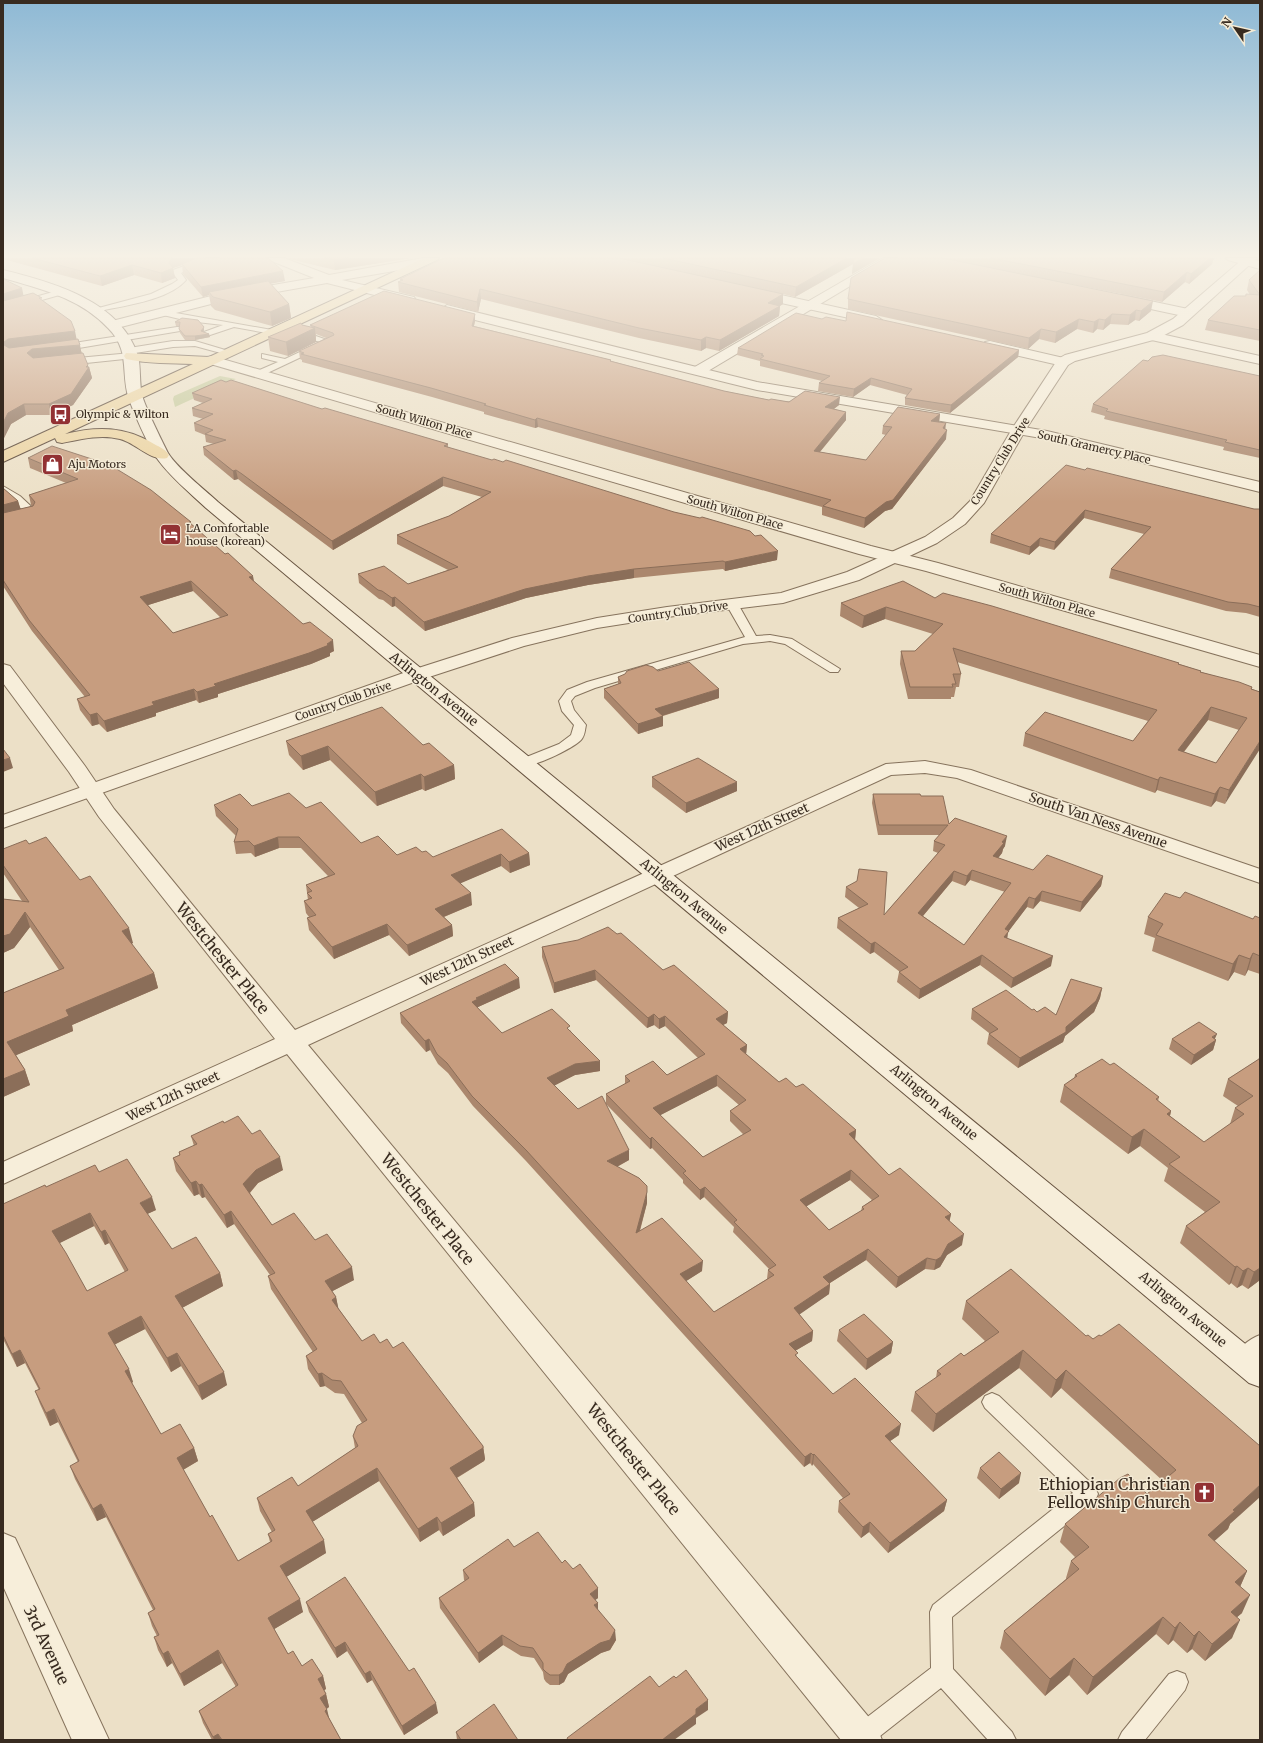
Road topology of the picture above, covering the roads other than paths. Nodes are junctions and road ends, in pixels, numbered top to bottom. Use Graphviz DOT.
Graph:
graph roads {
  1 [pos="121,339"];
  2 [pos="124,339"];
  3 [pos="170,339"];
  4 [pos="180,339"];
  5 [pos="256,339"];
  6 [pos="319,339"];
  7 [pos="571,339"];
  8 [pos="753,339"];
  9 [pos="1140,339"];
  10 [pos="1167,339"];
  11 [pos="172,342"];
  12 [pos="979,343"];
  13 [pos="50,349"];
  14 [pos="228,352"];
  15 [pos="130,354"];
  16 [pos="265,356"];
  17 [pos="212,360"];
  18 [pos="1260,360"];
  19 [pos="284,361"];
  20 [pos="57,362"];
  21 [pos="1063,362"];
  22 [pos="698,371"];
  23 [pos="258,374"];
  24 [pos="136,395"];
  25 [pos="1019,429"];
  26 [pos="18,450"];
  27 [pos="162,455"];
  28 [pos="3,457"];
  29 [pos="1260,487"];
  30 [pos="3,489"];
  31 [pos="3,520"];
  32 [pos="895,557"];
  33 [pos="732,604"];
  34 [pos="752,640"];
  35 [pos="1260,661"];
  36 [pos="834,669"];
  37 [pos="3,670"];
  38 [pos="416,675"];
  39 [pos="524,763"];
  40 [pos="936,766"];
  41 [pos="90,790"];
  42 [pos="3,822"];
  43 [pos="658,874"];
  44 [pos="1260,876"];
  45 [pos="291,1042"];
  46 [pos="3,1174"];
  47 [pos="1254,1359"];
  48 [pos="992,1402"];
  49 [pos="3,1549"];
  50 [pos="942,1673"];
  51 [pos="1177,1682"];
  52 [pos="862,1738"];
  53 [pos="91,1740"];
  54 [pos="1004,1740"];
  55 [pos="1130,1740"];
  1 -- 13 [label="lane"];
  2 -- 15 [label="street"];
  3 -- 11 [label="lane"];
  4 -- 11 [label="lane"];
  5 -- 14 [label="main road"];
  6 -- 19 [label="lane"];
  7 -- 22 [label="street, South Gramercy Place"];
  8 -- 22 [label="street"];
  9 -- 21 [label="street"];
  10 -- 18 [label="street"];
  11 -- 14 [label="lane"];
  11 -- 15 [label="lane"];
  12 -- 21 [label="street"];
  14 -- 17 [label="main road"];
  15 -- 17 [label="main road"];
  15 -- 20 [label="lane"];
  15 -- 24 [label="street"];
  16 -- 19 [label="lane"];
  17 -- 23 [label="street, South Wilton Place"];
  17 -- 24 [label="main road"];
  19 -- 23 [label="lane"];
  21 -- 25 [label="street, Country Club Drive"];
  22 -- 25 [label="street, South Gramercy Place"];
  23 -- 32 [label="street, South Wilton Place"];
  24 -- 26 [label="main road"];
  24 -- 27 [label="street, Arlington Avenue"];
  25 -- 29 [label="street, South Gramercy Place"];
  25 -- 32 [label="street, Country Club Drive"];
  26 -- 27 [label="main road"];
  26 -- 28 [label="main road"];
  27 -- 38 [label="street, Arlington Avenue"];
  30 -- 31 [label="lane"];
  32 -- 33 [label="street, Country Club Drive"];
  32 -- 35 [label="street, South Wilton Place"];
  33 -- 34 [label="lane"];
  33 -- 38 [label="street, Country Club Drive"];
  34 -- 36 [label="lane"];
  34 -- 39 [label="lane"];
  37 -- 41 [label="street, Westchester Place"];
  38 -- 39 [label="street, Arlington Avenue"];
  38 -- 41 [label="street, Country Club Drive"];
  39 -- 43 [label="street, Arlington Avenue"];
  40 -- 43 [label="street, West 12th Street"];
  40 -- 44 [label="street, South Van Ness Avenue"];
  41 -- 42 [label="street, Country Club Drive"];
  41 -- 45 [label="street, Westchester Place"];
  43 -- 45 [label="street, West 12th Street"];
  43 -- 47 [label="street, Arlington Avenue"];
  45 -- 46 [label="street, West 12th Street"];
  45 -- 52 [label="street, Westchester Place"];
  48 -- 50 [label="lane"];
  49 -- 53 [label="street, 3rd Avenue"];
  50 -- 52 [label="lane"];
  50 -- 54 [label="lane"];
  51 -- 55 [label="lane"];
}
